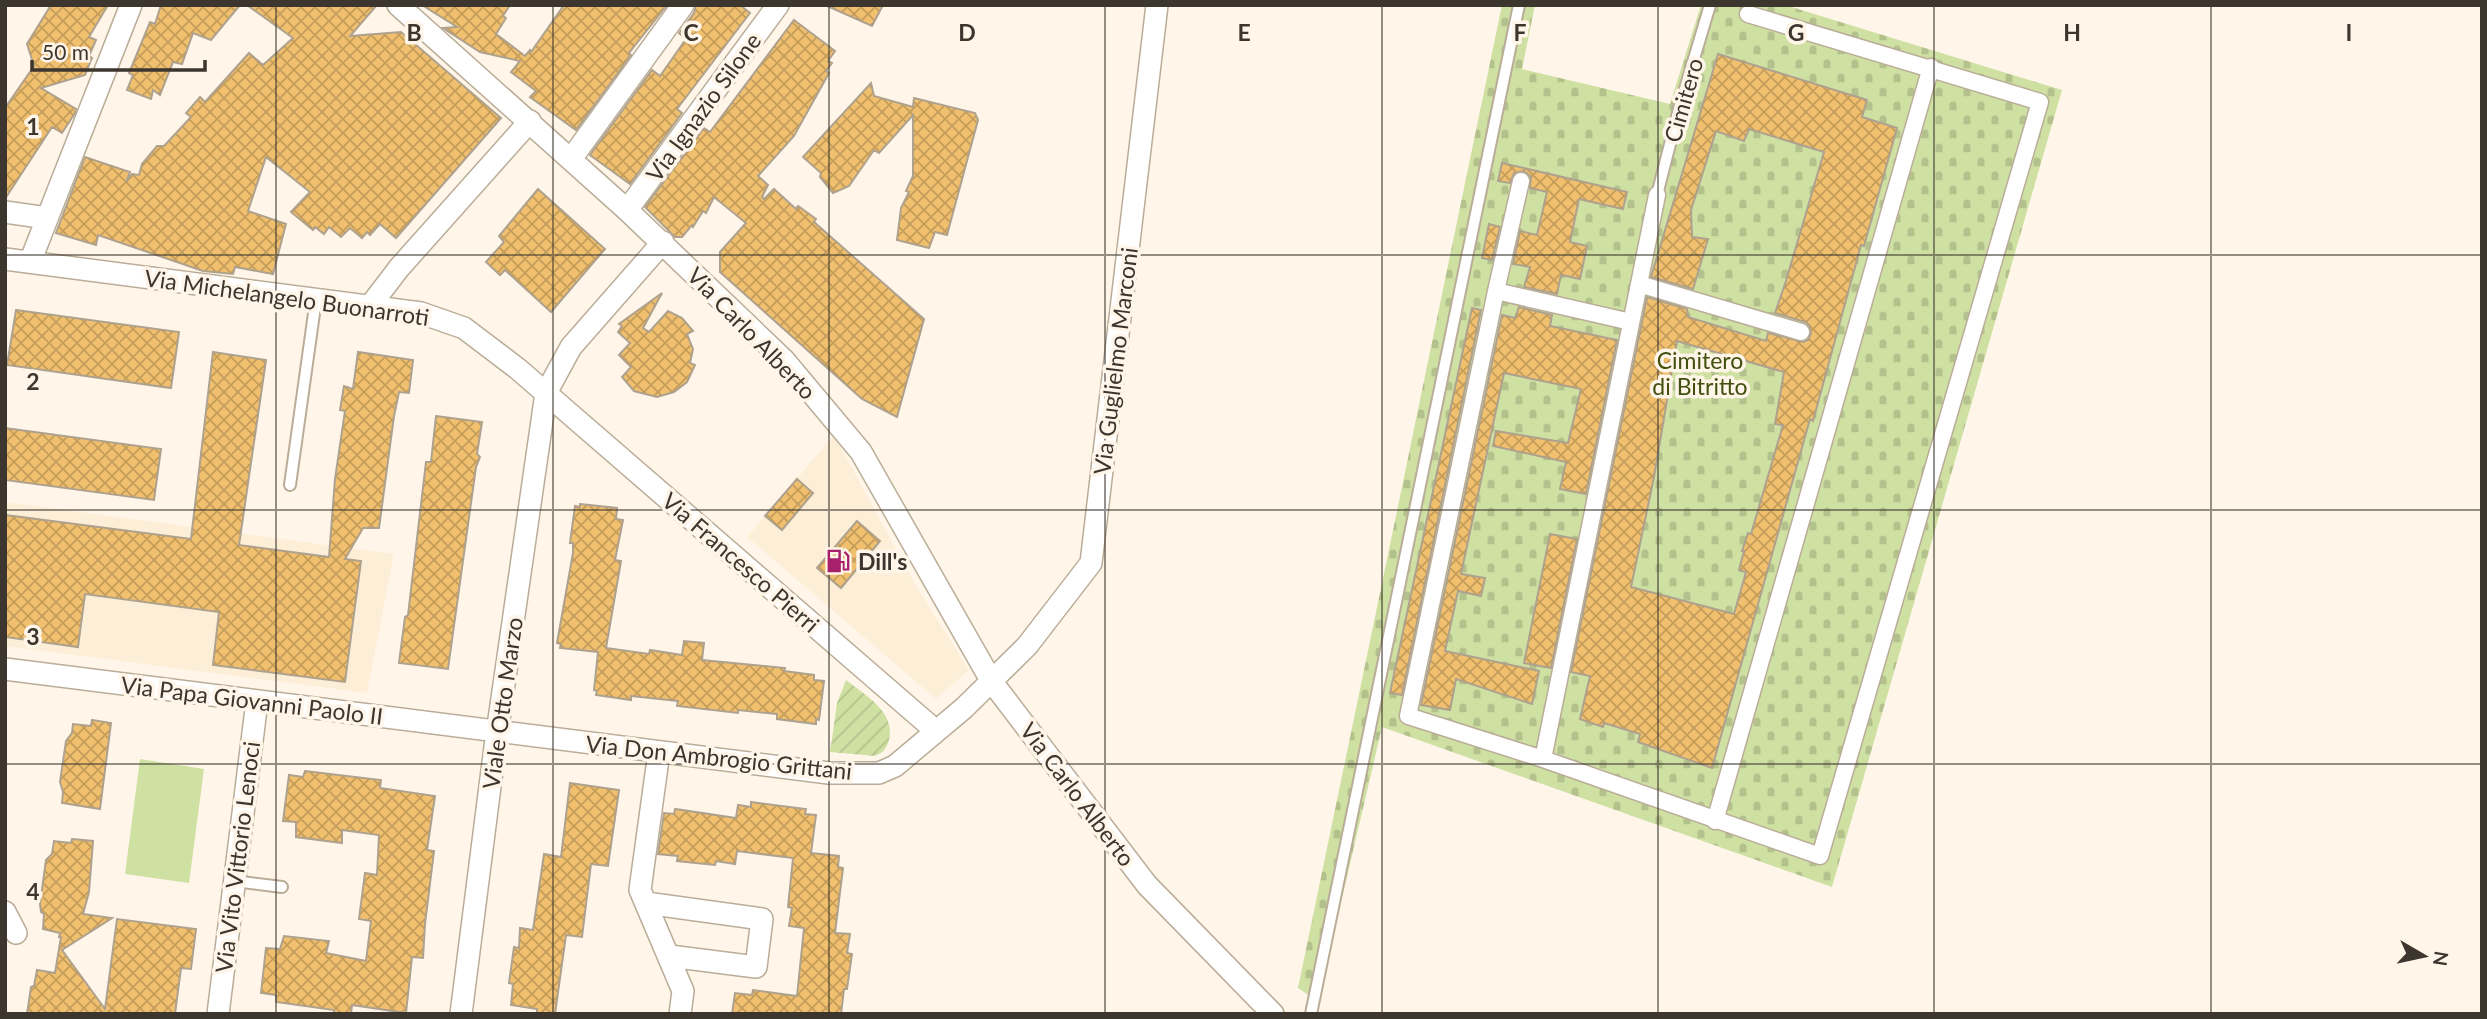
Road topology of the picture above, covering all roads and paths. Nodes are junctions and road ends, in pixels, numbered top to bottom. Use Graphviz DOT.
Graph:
graph roads {
  1 [pos="131,5"];
  2 [pos="398,5"];
  3 [pos="683,5"];
  4 [pos="778,5"];
  5 [pos="1157,5"];
  6 [pos="1520,5"];
  7 [pos="1710,5"];
  8 [pos="1748,13"];
  9 [pos="1931,67"];
  10 [pos="530,121"];
  11 [pos="571,159"];
  12 [pos="1521,181"];
  13 [pos="1657,195"];
  14 [pos="627,209"];
  15 [pos="5,212"];
  16 [pos="47,218"];
  17 [pos="663,242"];
  18 [pos="5,260"];
  19 [pos="30,262"];
  20 [pos="1639,284"];
  21 [pos="1496,291"];
  22 [pos="316,299"];
  23 [pos="370,306"];
  24 [pos="1631,322"];
  25 [pos="1801,332"];
  26 [pos="546,393"];
  27 [pos="290,485"];
  28 [pos="5,669"];
  29 [pos="992,682"];
  30 [pos="257,701"];
  31 [pos="498,731"];
  32 [pos="936,731"];
  33 [pos="659,752"];
  34 [pos="1543,759"];
  35 [pos="1716,821"];
  36 [pos="234,881"];
  37 [pos="282,887"];
  38 [pos="646,903"];
  39 [pos="5,912"];
  40 [pos="16,933"];
  41 [pos="670,956"];
  42 [pos="218,1014"];
  43 [pos="461,1014"];
  44 [pos="681,1014"];
  45 [pos="1273,1014"];
  46 [pos="1311,1014"];
  1 -- 16 [label="street"];
  2 -- 10 [label="street, Via Carlo Alberto"];
  3 -- 11 [label="street"];
  4 -- 14 [label="street, Via Ignazio Silone"];
  5 -- 29 [label="street, Via Guglielmo Marconi"];
  6 -- 46 [label="lane"];
  7 -- 13 [label="lane, Cimitero"];
  8 -- 9 [label="street"];
  9 -- 35 [label="street"];
  9 -- 35 [label="street"];
  10 -- 11 [label="street, Via Carlo Alberto"];
  10 -- 23 [label="street"];
  11 -- 14 [label="street, Via Carlo Alberto"];
  12 -- 21 [label="street"];
  13 -- 20 [label="street"];
  14 -- 17 [label="street, Via Carlo Alberto"];
  15 -- 16 [label="street"];
  16 -- 19 [label="street"];
  17 -- 26 [label="street"];
  17 -- 29 [label="street, Via Carlo Alberto"];
  18 -- 19 [label="street, Via Michelangelo Buonarroti"];
  19 -- 22 [label="street, Via Michelangelo Buonarroti"];
  20 -- 24 [label="street"];
  20 -- 25 [label="street"];
  21 -- 24 [label="street"];
  21 -- 34 [label="street"];
  22 -- 23 [label="street, Via Michelangelo Buonarroti"];
  22 -- 27 [label="lane"];
  23 -- 26 [label="street, Via Michelangelo Buonarroti"];
  24 -- 34 [label="street"];
  26 -- 31 [label="street, Viale Otto Marzo"];
  26 -- 32 [label="street, Via Francesco Pierri"];
  28 -- 30 [label="street, Via Papa Giovanni Paolo II"];
  29 -- 32 [label="street, Via Don Ambrogio Grittani"];
  29 -- 45 [label="street, Via Carlo Alberto"];
  30 -- 31 [label="street, Via Papa Giovanni Paolo II"];
  30 -- 36 [label="street, Via Vito Vittorio Lenoci"];
  31 -- 33 [label="street, Via Don Ambrogio Grittani"];
  31 -- 43 [label="street, Viale Otto Marzo"];
  32 -- 33 [label="street, Via Don Ambrogio Grittani"];
  33 -- 38 [label="street"];
  34 -- 35 [label="street"];
  36 -- 37 [label="lane"];
  36 -- 42 [label="street, Via Vito Vittorio Lenoci"];
  38 -- 41 [label="street"];
  38 -- 41 [label="street"];
  39 -- 40 [label="street"];
  41 -- 44 [label="street"];
}
